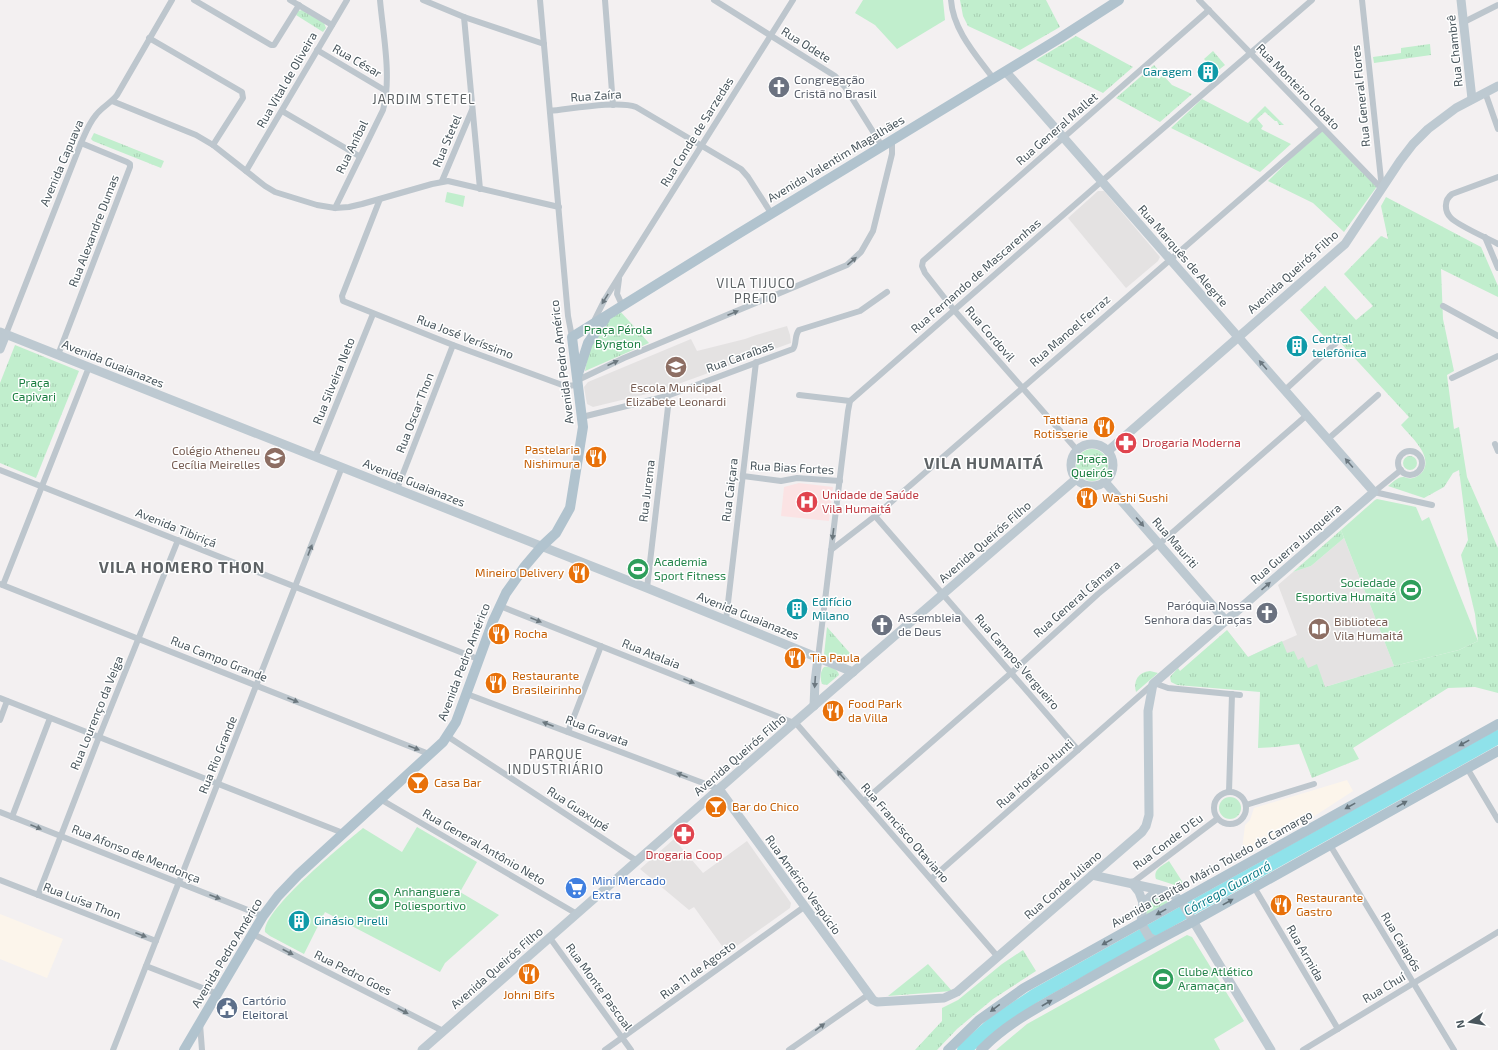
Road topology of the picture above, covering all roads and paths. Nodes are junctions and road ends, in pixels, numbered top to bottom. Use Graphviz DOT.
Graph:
graph roads {
  1 [pos="172,0"];
  2 [pos="194,0"];
  3 [pos="290,0"];
  4 [pos="346,0"];
  5 [pos="380,0"];
  6 [pos="423,0"];
  7 [pos="540,0"];
  8 [pos="605,0"];
  9 [pos="714,0"];
  10 [pos="793,0"];
  11 [pos="951,0"];
  12 [pos="1199,0"];
  13 [pos="1312,0"];
  14 [pos="1362,0"];
  15 [pos="1461,0"];
  16 [pos="1118,1"];
  17 [pos="299,6"];
  18 [pos="1498,6"];
  19 [pos="1209,10"];
  20 [pos="464,17"];
  21 [pos="1464,22"];
  22 [pos="332,25"];
  23 [pos="770,35"];
  24 [pos="149,38"];
  25 [pos="544,44"];
  26 [pos="317,50"];
  27 [pos="1250,52"];
  28 [pos="1006,72"];
  29 [pos="993,78"];
  30 [pos="1498,86"];
  31 [pos="386,91"];
  32 [pos="1485,92"];
  33 [pos="1472,99"];
  34 [pos="112,101"];
  35 [pos="613,105"];
  36 [pos="473,109"];
  37 [pos="282,111"];
  38 [pos="550,111"];
  39 [pos="1322,128"];
  40 [pos="1498,129"];
  41 [pos="1063,137"];
  42 [pos="892,140"];
  43 [pos="81,143"];
  44 [pos="213,145"];
  45 [pos="702,146"];
  46 [pos="882,146"];
  47 [pos="360,156"];
  48 [pos="246,171"];
  49 [pos="1498,177"];
  50 [pos="442,181"];
  51 [pos="1102,181"];
  52 [pos="480,189"];
  53 [pos="1382,189"];
  54 [pos="380,199"];
  55 [pos="559,207"];
  56 [pos="335,208"];
  57 [pos="771,213"];
  58 [pos="1485,237"];
  59 [pos="1498,244"];
  60 [pos="1170,259"];
  61 [pos="922,266"];
  62 [pos="1498,268"];
  63 [pos="620,276"];
  64 [pos="887,292"];
  65 [pos="620,306"];
  66 [pos="1443,306"];
  67 [pos="954,310"];
  68 [pos="373,314"];
  69 [pos="593,323"];
  70 [pos="3,333"];
  71 [pos="1498,336"];
  72 [pos="1239,337"];
  73 [pos="572,339"];
  74 [pos="588,343"];
  75 [pos="1336,343"];
  76 [pos="453,345"];
  77 [pos="0,350"];
  78 [pos="58,355"];
  79 [pos="1498,356"];
  80 [pos="756,362"];
  81 [pos="89,367"];
  82 [pos="1452,378"];
  83 [pos="578,381"];
  84 [pos="1022,387"];
  85 [pos="1285,390"];
  86 [pos="799,395"];
  87 [pos="667,396"];
  88 [pos="1378,396"];
  89 [pos="850,401"];
  90 [pos="1307,415"];
  91 [pos="582,417"];
  92 [pos="1328,440"];
  93 [pos="1077,450"];
  94 [pos="1108,451"];
  95 [pos="315,456"];
  96 [pos="342,467"];
  97 [pos="0,470"];
  98 [pos="1401,470"];
  99 [pos="743,476"];
  100 [pos="1076,479"];
  101 [pos="840,481"];
  102 [pos="1105,482"];
  103 [pos="42,486"];
  104 [pos="397,488"];
  105 [pos="1374,492"];
  106 [pos="1432,505"];
  107 [pos="875,516"];
  108 [pos="178,540"];
  109 [pos="1159,544"];
  110 [pos="542,546"];
  111 [pos="831,550"];
  112 [pos="2,585"];
  113 [pos="296,587"];
  114 [pos="647,588"];
  115 [pos="943,594"];
  116 [pos="500,606"];
  117 [pos="726,620"];
  118 [pos="1226,621"];
  119 [pos="138,639"];
  120 [pos="601,646"];
  121 [pos="818,658"];
  122 [pos="478,659"];
  123 [pos="854,672"];
  124 [pos="1011,673"];
  125 [pos="1153,684"];
  126 [pos="257,686"];
  127 [pos="466,694"];
  128 [pos="1232,694"];
  129 [pos="1240,695"];
  130 [pos="0,698"];
  131 [pos="7,701"];
  132 [pos="814,706"];
  133 [pos="50,718"];
  134 [pos="0,720"];
  135 [pos="795,723"];
  136 [pos="1498,724"];
  137 [pos="568,732"];
  138 [pos="447,736"];
  139 [pos="99,737"];
  140 [pos="1078,750"];
  141 [pos="1498,751"];
  142 [pos="429,754"];
  143 [pos="1467,768"];
  144 [pos="218,784"];
  145 [pos="1314,784"];
  146 [pos="719,789"];
  147 [pos="1229,792"];
  148 [pos="380,798"];
  149 [pos="864,801"];
  150 [pos="1246,805"];
  151 [pos="0,812"];
  152 [pos="12,817"];
  153 [pos="1217,819"];
  154 [pos="1498,820"];
  155 [pos="343,833"];
  156 [pos="61,836"];
  157 [pos="1330,845"];
  158 [pos="637,861"];
  159 [pos="1092,876"];
  160 [pos="931,879"];
  161 [pos="0,880"];
  162 [pos="179,883"];
  163 [pos="1132,883"];
  164 [pos="1254,887"];
  165 [pos="1165,891"];
  166 [pos="38,895"];
  167 [pos="1143,903"];
  168 [pos="804,907"];
  169 [pos="1187,910"];
  170 [pos="577,914"];
  171 [pos="263,916"];
  172 [pos="1142,925"];
  173 [pos="1498,932"];
  174 [pos="253,934"];
  175 [pos="550,938"];
  176 [pos="1152,939"];
  177 [pos="156,941"];
  178 [pos="998,957"];
  179 [pos="146,966"];
  180 [pos="1414,983"];
  181 [pos="218,994"];
  182 [pos="868,995"];
  183 [pos="200,1023"];
  184 [pos="1338,1029"];
  185 [pos="443,1032"];
  186 [pos="622,1038"];
  187 [pos="113,1050"];
  188 [pos="184,1050"];
  189 [pos="202,1050"];
  190 [pos="422,1050"];
  191 [pos="605,1050"];
  192 [pos="631,1050"];
  193 [pos="788,1050"];
  194 [pos="948,1050"];
  195 [pos="981,1050"];
  196 [pos="1271,1050"];
  197 [pos="1303,1050"];
  198 [pos="1454,1050"];
  1 -- 24 [label="street, Avenida Capuava"];
  2 -- 17 [label="street"];
  3 -- 17 [label="street"];
  4 -- 22 [label="street, Rua Vital de Oliveira"];
  5 -- 31 [label="street, Rua Aníbal"];
  6 -- 20 [label="street"];
  7 -- 25 [label="street, Avenida Pedro Américo"];
  8 -- 35 [label="street"];
  9 -- 23 [label="street, Rua Odete"];
  10 -- 23 [label="street, Rua Conde de Sarzedas"];
  11 -- 29 [label="street"];
  12 -- 19 [label="street, Rua Monteiro Lobato"];
  13 -- 27 [label="street, Rua Fernando de Mascarenhas"];
  14 -- 53 [label="street, Rua General Flores"];
  15 -- 21 [label="main road, Rua Chambrê"];
  16 -- 28 [label="main road, Avenida Valentim Magalhães"];
  17 -- 22 [label="street"];
  18 -- 21 [label="street"];
  19 -- 27 [label="street, Rua Monteiro Lobato"];
  19 -- 41 [label="street, Rua General Mallet"];
  20 -- 25 [label="street"];
  20 -- 36 [label="street"];
  21 -- 33 [label="main road, Rua Chambrê"];
  22 -- 26 [label="street, Rua Vital de Oliveira"];
  23 -- 45 [label="street, Rua Conde de Sarzedas"];
  23 -- 46 [label="street, Rua Odete"];
  24 -- 34 [label="street, Avenida Capuava"];
  24 -- 44 [label="street"];
  25 -- 38 [label="street, Avenida Pedro Américo"];
  26 -- 31 [label="street, Rua César"];
  26 -- 37 [label="street, Rua Vital de Oliveira"];
  27 -- 39 [label="street, Rua Monteiro Lobato"];
  27 -- 51 [label="street, Rua Fernando de Mascarenhas"];
  28 -- 29 [label="main road, Avenida Valentim Magalhães"];
  28 -- 41 [label="main road, Rua Marquês de Alegrte"];
  29 -- 42 [label="main road, Avenida Valentim Magalhães"];
  30 -- 32 [label="main road, Avenida Queirós Filho"];
  31 -- 47 [label="street, Rua Aníbal"];
  32 -- 33 [label="main road, Avenida Queirós Filho"];
  32 -- 40 [label="street"];
  33 -- 53 [label="main road, Avenida Queirós Filho"];
  34 -- 43 [label="street, Avenida Capuava"];
  34 -- 44 [label="street"];
  35 -- 38 [label="street, Rua Zaíra"];
  35 -- 45 [label="street, Rua Zaíra"];
  36 -- 50 [label="street, Rua Stetel"];
  36 -- 52 [label="street"];
  37 -- 47 [label="street"];
  37 -- 48 [label="street, Rua Vital de Oliveira"];
  38 -- 55 [label="street, Avenida Pedro Américo"];
  39 -- 53 [label="street, Rua Monteiro Lobato"];
  39 -- 60 [label="street, Rua Manoel Ferraz"];
  41 -- 51 [label="main road, Rua Marquês de Alegrte"];
  41 -- 61 [label="street, Rua General Mallet"];
  42 -- 46 [label="main road, Avenida Valentim Magalhães"];
  83 -- 42 [label="street, one-way"];
  43 -- 70 [label="street, Avenida Capuava"];
  43 -- 78 [label="street, Rua Alexandre Dumas"];
  44 -- 48 [label="street"];
  45 -- 57 [label="street, Rua Zaíra"];
  45 -- 63 [label="street, Rua Conde de Sarzedas"];
  46 -- 57 [label="main road, Avenida Valentim Magalhães"];
  47 -- 56 [label="street, Rua Aníbal"];
  48 -- 56 [label="street"];
  49 -- 58 [label="street"];
  50 -- 52 [label="street"];
  50 -- 54 [label="street"];
  51 -- 60 [label="main road, Rua Marquês de Alegrte"];
  51 -- 67 [label="street, Rua Fernando de Mascarenhas"];
  52 -- 55 [label="street"];
  53 -- 72 [label="main road, Avenida Queirós Filho"];
  54 -- 56 [label="street"];
  54 -- 68 [label="street, Rua José Veríssimo"];
  55 -- 73 [label="street, Avenida Pedro Américo"];
  57 -- 65 [label="main road, Avenida Valentim Magalhães"];
  58 -- 59 [label="street"];
  58 -- 62 [label="street"];
  60 -- 72 [label="main road, Rua Marquês de Alegrte"];
  60 -- 84 [label="street, Rua Manoel Ferraz"];
  61 -- 67 [label="street, Rua Cordovil"];
  63 -- 65 [label="street, Rua Conde de Sarzedas"];
  63 -- 69 [label="street, Rua Conde de Sarzedas, one-way"];
  64 -- 80 [label="street, Rua Caraíbas"];
  65 -- 69 [label="main road, Avenida Valentim Magalhães"];
  65 -- 74 [label="main road"];
  66 -- 71 [label="street"];
  67 -- 84 [label="street, Rua Cordovil"];
  67 -- 89 [label="street, Rua Fernando de Mascarenhas"];
  68 -- 76 [label="street, Rua José Veríssimo"];
  68 -- 95 [label="street, Rua Silveira Neto"];
  69 -- 73 [label="main road, Avenida Valentim Magalhães"];
  70 -- 77 [label="main road, Avenida Capuava"];
  70 -- 78 [label="main road, Avenida Guaianazes"];
  85 -- 72 [label="main road, Rua Marquês de Alegrte, one-way"];
  72 -- 94 [label="main road, Avenida Queirós Filho"];
  73 -- 74 [label="main road"];
  73 -- 83 [label="main road, Avenida Pedro Américo"];
  74 -- 83 [label="main road"];
  75 -- 85 [label="street"];
  76 -- 83 [label="street, Rua José Veríssimo"];
  76 -- 104 [label="street, Rua Oscar Thon"];
  78 -- 81 [label="main road, Avenida Guaianazes"];
  79 -- 82 [label="street"];
  80 -- 87 [label="street, Rua Caraíbas"];
  80 -- 99 [label="street, Rua Caiçara"];
  81 -- 95 [label="main road, Avenida Guaianazes"];
  81 -- 103 [label="street"];
  83 -- 91 [label="main road, Avenida Pedro Américo"];
  84 -- 93 [label="street, Rua Cordovil"];
  84 -- 107 [label="street, Rua Manoel Ferraz"];
  85 -- 90 [label="main road, Rua Marquês de Alegrte"];
  86 -- 89 [label="street"];
  87 -- 91 [label="street, Rua Caraíbas"];
  87 -- 114 [label="street, Rua Jurema"];
  88 -- 92 [label="street"];
  89 -- 101 [label="street"];
  90 -- 92 [label="main road, Rua Marquês de Alegrte"];
  90 -- 109 [label="street, Rua General Câmara"];
  91 -- 110 [label="main road, Avenida Pedro Américo"];
  105 -- 92 [label="main road, Rua Marquês de Alegrte, one-way"];
  93 -- 94 [label="main road"];
  93 -- 100 [label="main road"];
  94 -- 102 [label="main road"];
  95 -- 96 [label="main road, Avenida Guaianazes"];
  96 -- 104 [label="main road, Avenida Guaianazes"];
  113 -- 96 [label="street, Rua Rio Grande, one-way"];
  97 -- 103 [label="street, Avenida Tibiriçá"];
  98 -- 105 [label="street, Rua Guerra Junqueira"];
  99 -- 101 [label="street, Rua Bias Fortes"];
  99 -- 117 [label="street, Rua Caiçara"];
  100 -- 102 [label="main road"];
  100 -- 115 [label="main road, Avenida Queirós Filho"];
  101 -- 111 [label="street, one-way"];
  102 -- 109 [label="main road, Rua Mauriti, one-way"];
  103 -- 108 [label="street, Avenida Tibiriçá"];
  103 -- 112 [label="street"];
  104 -- 110 [label="main road, Avenida Guaianazes"];
  105 -- 106 [label="street"];
  118 -- 105 [label="main road, Rua Guerra Junqueira, one-way"];
  107 -- 111 [label="street, Rua Manoel Ferraz"];
  107 -- 115 [label="street, Rua Campos Vergueiro"];
  108 -- 113 [label="street, Avenida Tibiriçá"];
  108 -- 119 [label="street, Rua Lourenço da Veiga"];
  109 -- 118 [label="main road, Rua Mauriti"];
  109 -- 124 [label="street, Rua General Câmara"];
  110 -- 114 [label="main road, Avenida Guaianazes"];
  110 -- 116 [label="main road, Avenida Pedro Américo"];
  111 -- 121 [label="street"];
  112 -- 119 [label="street, Rua Campo Grande"];
  113 -- 122 [label="street, Avenida Tibiriçá"];
  113 -- 126 [label="street, Rua Rio Grande"];
  114 -- 117 [label="main road, Avenida Guaianazes"];
  115 -- 123 [label="main road, Avenida Queirós Filho"];
  115 -- 124 [label="street, Rua Campos Vergueiro"];
  116 -- 120 [label="street, Rua Atalaia, one-way"];
  116 -- 122 [label="main road, Avenida Pedro Américo"];
  117 -- 121 [label="main road, Avenida Guaianazes"];
  118 -- 125 [label="main road, Rua Guerra Junqueira"];
  119 -- 126 [label="street, Rua Campo Grande"];
  119 -- 139 [label="street, Rua Lourenço da Veiga"];
  120 -- 135 [label="street, Rua Atalaia, one-way"];
  120 -- 137 [label="street"];
  121 -- 123 [label="main road, Avenida Guaianazes"];
  121 -- 132 [label="main road, one-way"];
  122 -- 127 [label="main road, Avenida Pedro Américo"];
  123 -- 132 [label="main road, Avenida Queirós Filho"];
  124 -- 140 [label="street, Rua Campos Vergueiro"];
  124 -- 149 [label="street, Rua General Câmara"];
  125 -- 128 [label="street"];
  125 -- 140 [label="street, Rua Horácio Hunti"];
  125 -- 159 [label="main road, Rua Conde Juliano"];
  126 -- 142 [label="street, Rua Campo Grande, one-way"];
  126 -- 144 [label="street, Rua Rio Grande"];
  137 -- 127 [label="street, Rua Gravata, one-way"];
  127 -- 138 [label="main road, Avenida Pedro Américo"];
  128 -- 129 [label="street"];
  128 -- 147 [label="street"];
  130 -- 131 [label="street"];
  131 -- 133 [label="street"];
  131 -- 134 [label="street"];
  132 -- 135 [label="main road, Avenida Queirós Filho"];
  133 -- 139 [label="street"];
  133 -- 152 [label="street"];
  135 -- 146 [label="main road, Avenida Queirós Filho"];
  149 -- 135 [label="street, Rua Francisco Otaviano, one-way"];
  136 -- 169 [label="main road, Avenida Capitão Mário Toledo de Camargo, one-way"];
  146 -- 137 [label="street, Rua Gravata, one-way"];
  138 -- 142 [label="main road, Avenida Pedro Américo"];
  138 -- 158 [label="street, Rua Guaxupé"];
  139 -- 144 [label="street"];
  139 -- 156 [label="street, Rua Lourenço da Veiga"];
  140 -- 160 [label="street, Rua Horácio Hunti"];
  141 -- 143 [label="main road, Avenida Capitão Mário Toledo de Camargo"];
  142 -- 148 [label="main road, Avenida Pedro Américo"];
  143 -- 154 [label="street"];
  157 -- 143 [label="main road, Avenida Capitão Mário Toledo de Camargo, one-way"];
  144 -- 155 [label="street"];
  144 -- 162 [label="street, Rua Rio Grande"];
  145 -- 150 [label="street"];
  146 -- 158 [label="main road, Avenida Queirós Filho"];
  146 -- 168 [label="main road, Rua Américo Vespúcio"];
  147 -- 150 [label="street"];
  147 -- 153 [label="street"];
  148 -- 155 [label="main road, Avenida Pedro Américo"];
  148 -- 170 [label="street, Rua General Antônio Neto"];
  149 -- 160 [label="street, Rua Francisco Otaviano"];
  150 -- 153 [label="street"];
  151 -- 152 [label="street, Rua Afonso de Mendonça"];
  152 -- 156 [label="street, Rua Afonso de Mendonça, one-way"];
  153 -- 163 [label="street, Rua Conde D'Eu"];
  155 -- 171 [label="main road, Avenida Pedro Américo"];
  156 -- 162 [label="street, Rua Afonso de Mendonça"];
  156 -- 166 [label="street, Rua Lourenço da Veiga"];
  157 -- 164 [label="main road, Avenida Capitão Mário Toledo de Camargo"];
  157 -- 180 [label="street, Rua Caiapós"];
  158 -- 170 [label="main road, Avenida Queirós Filho"];
  159 -- 163 [label="main road"];
  159 -- 178 [label="main road, Rua Conde Juliano"];
  160 -- 178 [label="street, Rua Francisco Otaviano"];
  161 -- 166 [label="street, Rua Luísa Thon"];
  162 -- 171 [label="street, Rua Afonso de Mendonça, one-way"];
  162 -- 177 [label="street, Rua Rio Grande"];
  163 -- 165 [label="main road"];
  163 -- 167 [label="main road"];
  169 -- 164 [label="main road, Avenida Capitão Mário Toledo de Camargo, one-way"];
  164 -- 184 [label="street, Rua Armida"];
  165 -- 167 [label="main road"];
  165 -- 169 [label="main road"];
  166 -- 177 [label="street, Rua Luísa Thon, one-way"];
  167 -- 172 [label="main road"];
  168 -- 182 [label="main road, Rua Américo Vespúcio"];
  168 -- 186 [label="street, Rua 11 de Agosto"];
  169 -- 172 [label="main road, Avenida Capitão Mário Toledo de Camargo, one-way"];
  169 -- 176 [label="main road, Avenida Capitão Mário Toledo de Camargo"];
  169 -- 196 [label="main road"];
  170 -- 175 [label="main road, Avenida Queirós Filho"];
  171 -- 174 [label="main road, Avenida Pedro Américo"];
  172 -- 176 [label="main road"];
  172 -- 194 [label="main road, Avenida Capitão Mário Toledo de Camargo, one-way"];
  173 -- 180 [label="street, Rua Chuí"];
  174 -- 181 [label="main road, Avenida Pedro Américo"];
  174 -- 185 [label="street, Rua Pedro Goes, one-way"];
  175 -- 185 [label="main road, Avenida Queirós Filho"];
  175 -- 186 [label="street, Rua Monte Pascoal"];
  195 -- 176 [label="main road, Avenida Capitão Mário Toledo de Camargo, one-way"];
  177 -- 179 [label="street, Rua Rio Grande"];
  178 -- 182 [label="main road, Rua Conde Juliano"];
  179 -- 181 [label="street"];
  179 -- 187 [label="street, Rua Rio Grande"];
  180 -- 184 [label="street, Rua Chuí"];
  180 -- 198 [label="street, Rua Caiapós"];
  181 -- 183 [label="main road, Avenida Pedro Américo"];
  193 -- 182 [label="street, one-way"];
  183 -- 188 [label="main road, Avenida Pedro Américo"];
  183 -- 189 [label="street, Avenida Pedro Américo"];
  184 -- 197 [label="street, Rua Chuí"];
  185 -- 190 [label="main road, Avenida Queirós Filho"];
  186 -- 191 [label="street, Rua 11 de Agosto"];
  186 -- 192 [label="street, Rua Monte Pascoal"];
}
